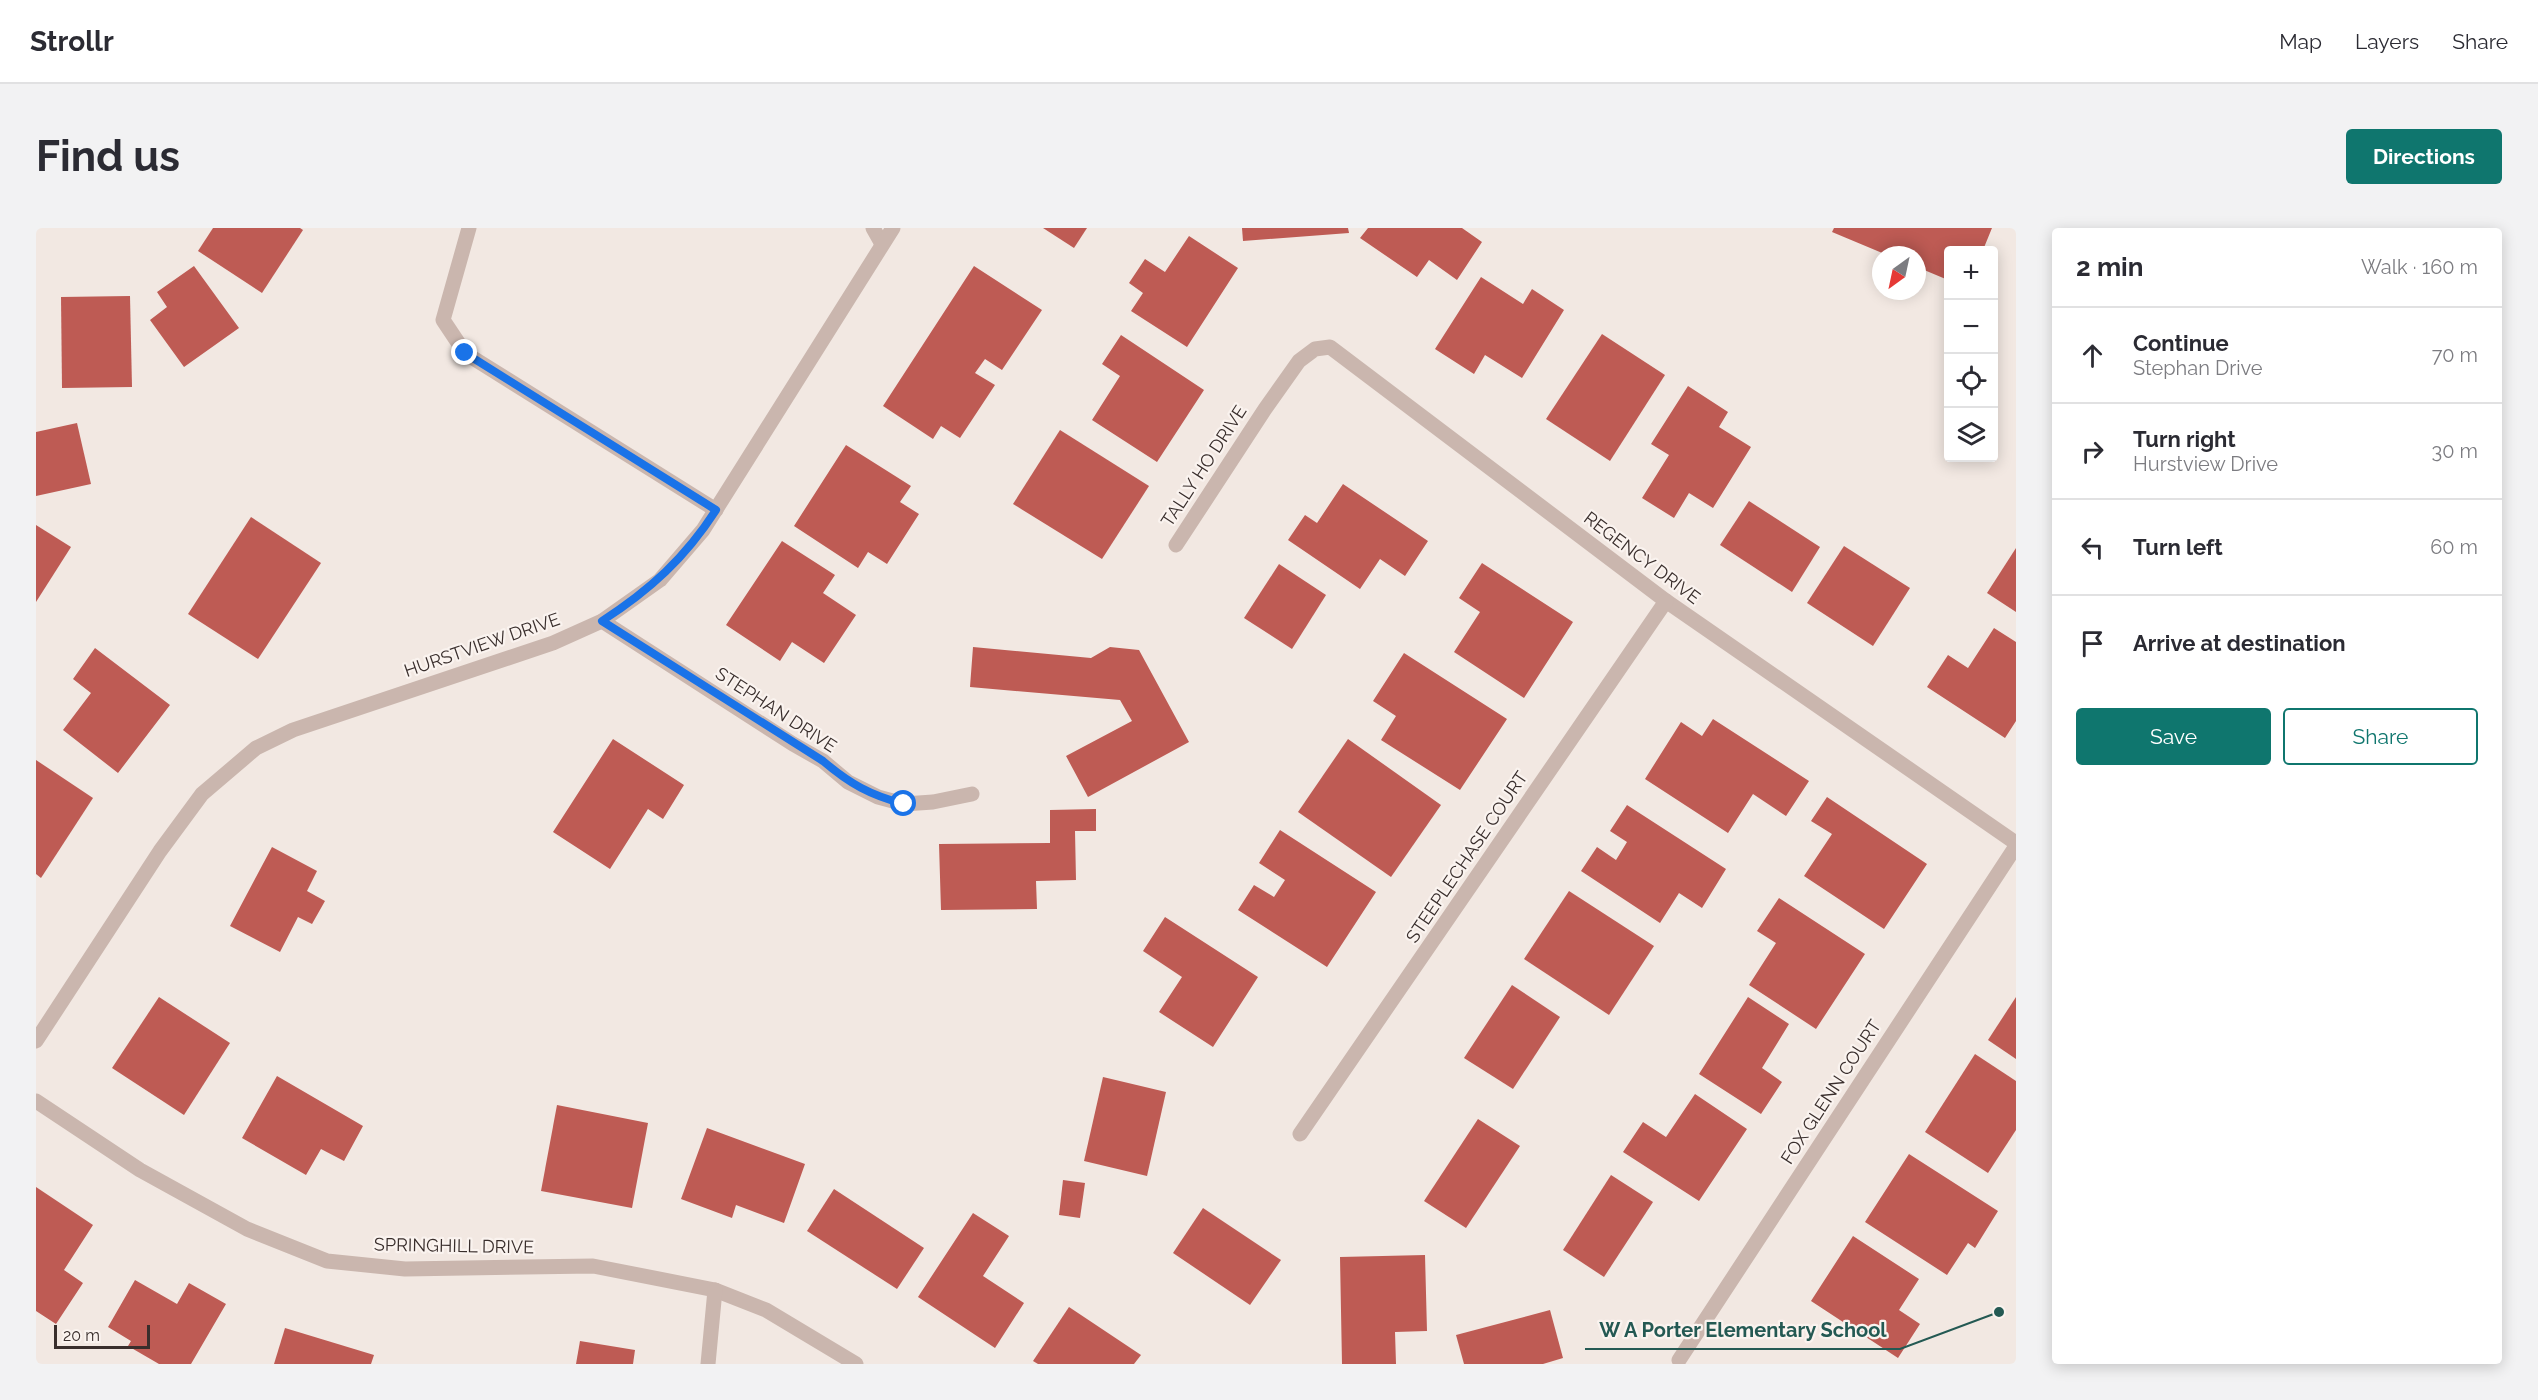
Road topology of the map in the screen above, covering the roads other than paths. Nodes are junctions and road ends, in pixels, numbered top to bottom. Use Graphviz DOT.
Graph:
graph roads {
  1 [pos="469,228"];
  2 [pos="873,228"];
  3 [pos="893,228"];
  4 [pos="882,244"];
  5 [pos="1265,409"];
  6 [pos="716,510"];
  7 [pos="1176,545"];
  8 [pos="1666,601"];
  9 [pos="602,621"];
  10 [pos="972,794"];
  11 [pos="2016,844"];
  12 [pos="36,1041"];
  13 [pos="36,1101"];
  14 [pos="1300,1134"];
  15 [pos="715,1290"];
  16 [pos="1679,1360"];
  17 [pos="708,1364"];
  18 [pos="856,1364"];
  1 -- 6 [label="street"];
  2 -- 4 [label="street"];
  3 -- 4 [label="street, HURSTVIEW DRIVE"];
  4 -- 6 [label="street, HURSTVIEW DRIVE"];
  5 -- 7 [label="street, TALLY HO DRIVE"];
  5 -- 8 [label="street, REGENCY DRIVE"];
  6 -- 9 [label="street, HURSTVIEW DRIVE"];
  8 -- 11 [label="street, REGENCY DRIVE"];
  8 -- 14 [label="street, STEEPLECHASE COURT"];
  9 -- 10 [label="street, STEPHAN DRIVE"];
  9 -- 12 [label="street, HURSTVIEW DRIVE"];
  11 -- 16 [label="street, FOX GLENN COURT"];
  13 -- 15 [label="street, SPRINGHILL DRIVE"];
  15 -- 17 [label="street"];
  15 -- 18 [label="street, SPRINGHILL DRIVE"];
}
